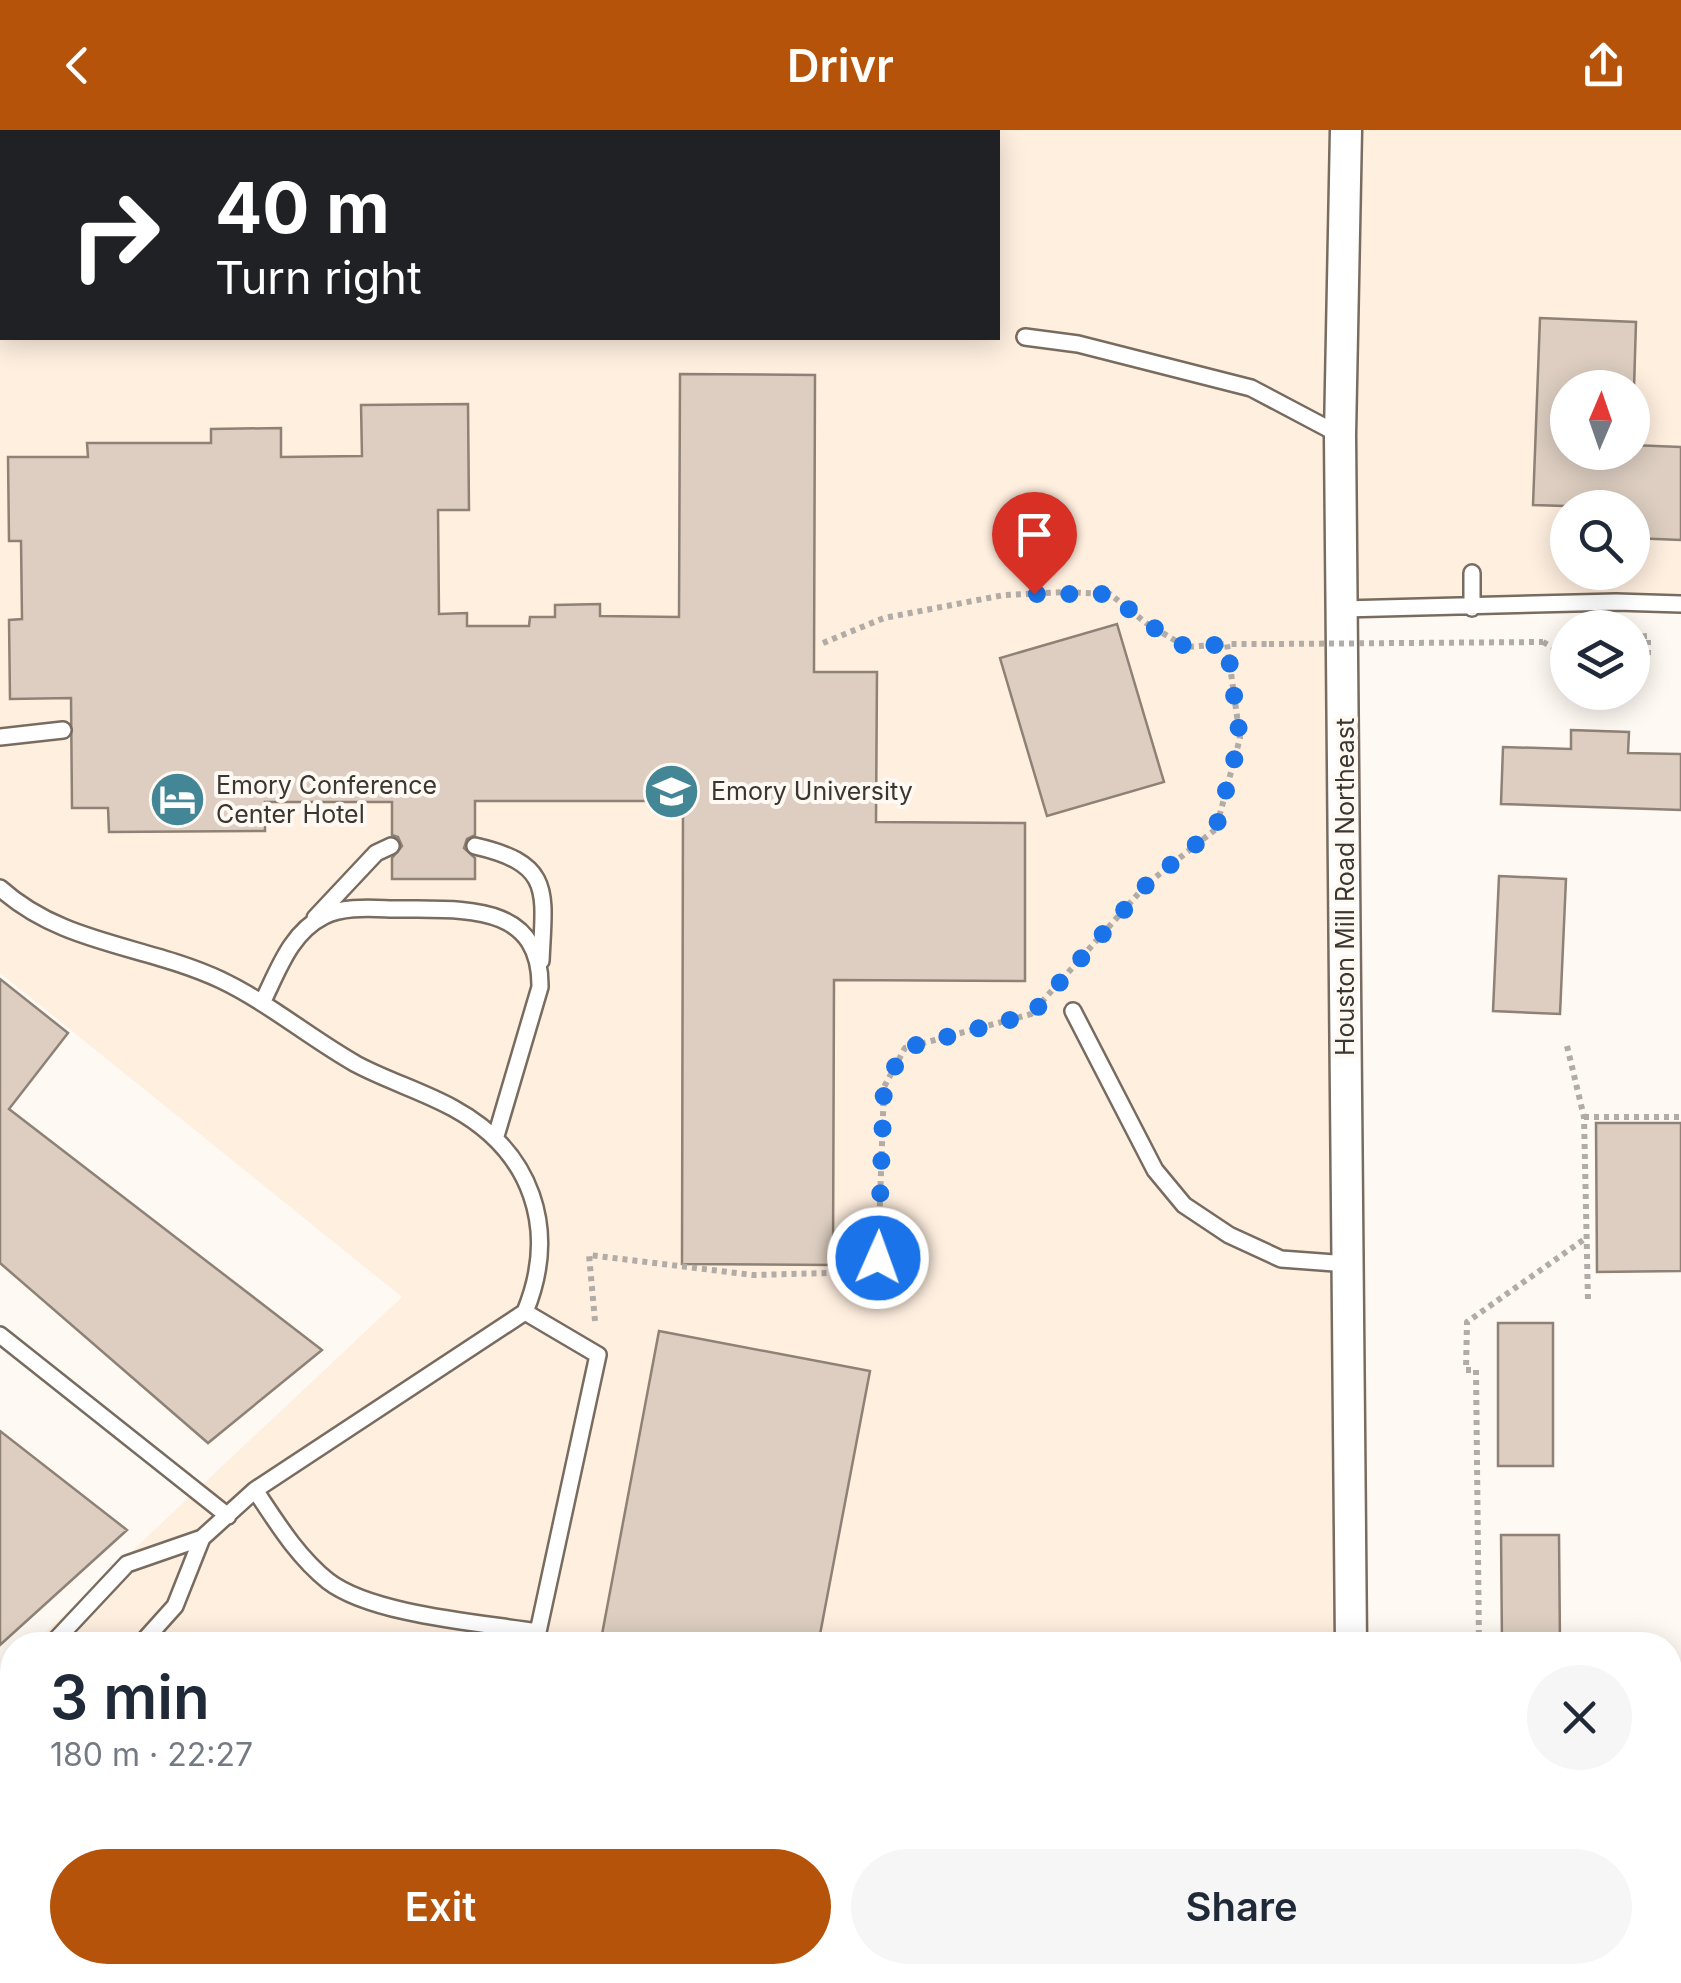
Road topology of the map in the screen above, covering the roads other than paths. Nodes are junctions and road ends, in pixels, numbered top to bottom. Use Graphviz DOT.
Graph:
graph roads {
  1 [pos="1346,130"];
  2 [pos="1024,337"];
  3 [pos="1340,434"];
  4 [pos="1472,573"];
  5 [pos="1681,604"];
  6 [pos="1472,608"];
  7 [pos="1343,609"];
  8 [pos="63,730"];
  9 [pos="0,737"];
  10 [pos="392,846"];
  11 [pos="475,846"];
  12 [pos="0,888"];
  13 [pos="306,928"];
  14 [pos="540,962"];
  15 [pos="262,1003"];
  16 [pos="1073,1011"];
  17 [pos="496,1136"];
  18 [pos="1348,1264"];
  19 [pos="524,1312"];
  20 [pos="0,1335"];
  21 [pos="256,1490"];
  22 [pos="228,1516"];
  23 [pos="202,1538"];
  24 [pos="62,1632"];
  25 [pos="152,1632"];
  26 [pos="1351,1632"];
  1 -- 3 [label="street, Houston Mill Road Northeast"];
  2 -- 3 [label="lane"];
  3 -- 7 [label="street, Houston Mill Road Northeast"];
  4 -- 6 [label="lane"];
  5 -- 6 [label="lane"];
  6 -- 7 [label="lane"];
  7 -- 18 [label="street, Houston Mill Road Northeast"];
  8 -- 9 [label="lane"];
  10 -- 13 [label="lane"];
  11 -- 14 [label="lane"];
  12 -- 15 [label="lane"];
  13 -- 14 [label="lane"];
  13 -- 15 [label="lane"];
  14 -- 17 [label="lane"];
  15 -- 17 [label="lane"];
  16 -- 18 [label="lane"];
  17 -- 19 [label="lane"];
  18 -- 26 [label="street, Houston Mill Road Northeast"];
  19 -- 21 [label="lane"];
  19 -- 21 [label="lane"];
  20 -- 22 [label="lane"];
  21 -- 22 [label="lane"];
  22 -- 23 [label="lane"];
  23 -- 24 [label="lane"];
  23 -- 25 [label="lane"];
}
